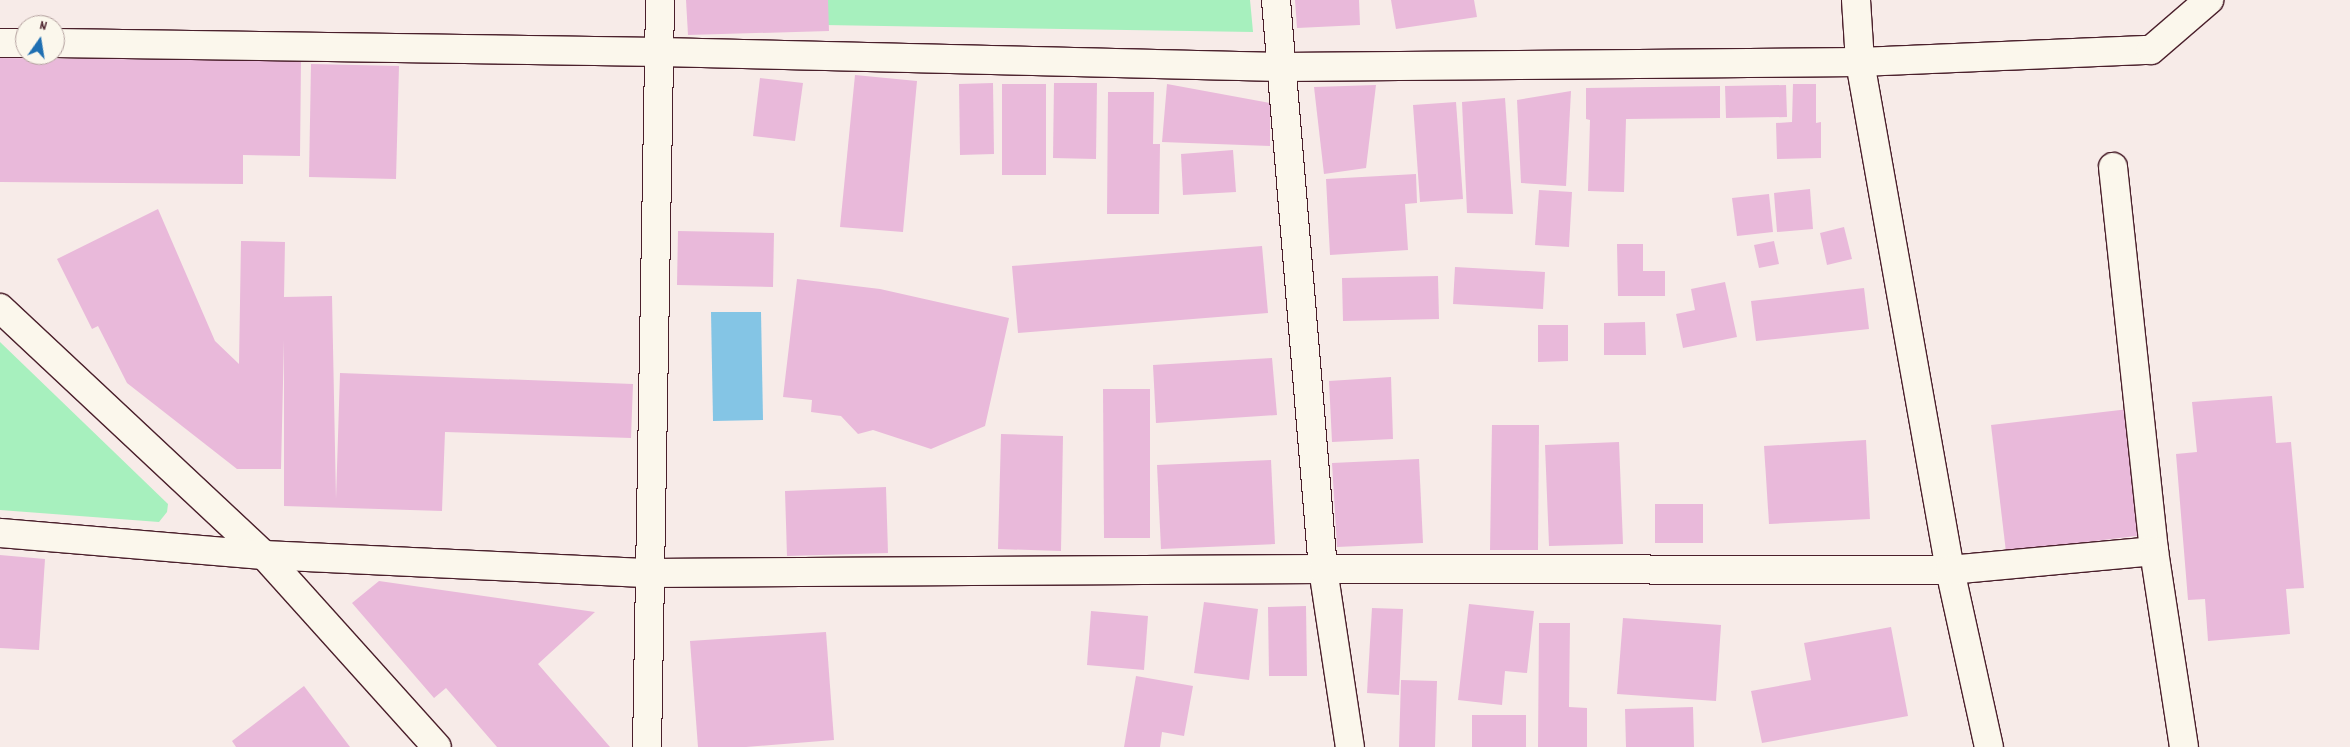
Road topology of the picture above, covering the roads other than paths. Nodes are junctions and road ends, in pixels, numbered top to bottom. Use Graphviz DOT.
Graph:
graph roads {
  1 [pos="660,0"];
  2 [pos="1276,0"];
  3 [pos="1856,0"];
  4 [pos="2209,0"];
  5 [pos="0,43"];
  6 [pos="15,43"];
  7 [pos="65,43"];
  8 [pos="660,52"];
  9 [pos="1860,62"];
  10 [pos="1281,67"];
  11 [pos="2113,167"];
  12 [pos="0,308"];
  13 [pos="0,533"];
  14 [pos="2154,551"];
  15 [pos="264,555"];
  16 [pos="1323,569"];
  17 [pos="1950,570"];
  18 [pos="650,574"];
  19 [pos="437,747"];
  20 [pos="647,747"];
  21 [pos="1350,747"];
  22 [pos="1990,747"];
  23 [pos="2184,747"];
  1 -- 8 [label="street"];
  2 -- 10 [label="street"];
  3 -- 9 [label="street"];
  4 -- 9 [label="street"];
  5 -- 6 [label="street"];
  7 -- 8 [label="street"];
  8 -- 10 [label="street"];
  8 -- 18 [label="street"];
  9 -- 10 [label="street"];
  9 -- 17 [label="street"];
  10 -- 16 [label="street"];
  11 -- 14 [label="street"];
  12 -- 15 [label="street"];
  13 -- 15 [label="street"];
  14 -- 17 [label="street"];
  14 -- 23 [label="street"];
  15 -- 18 [label="street"];
  15 -- 19 [label="street"];
  16 -- 17 [label="street"];
  16 -- 18 [label="street"];
  16 -- 21 [label="street"];
  17 -- 22 [label="street"];
  18 -- 20 [label="street"];
}
